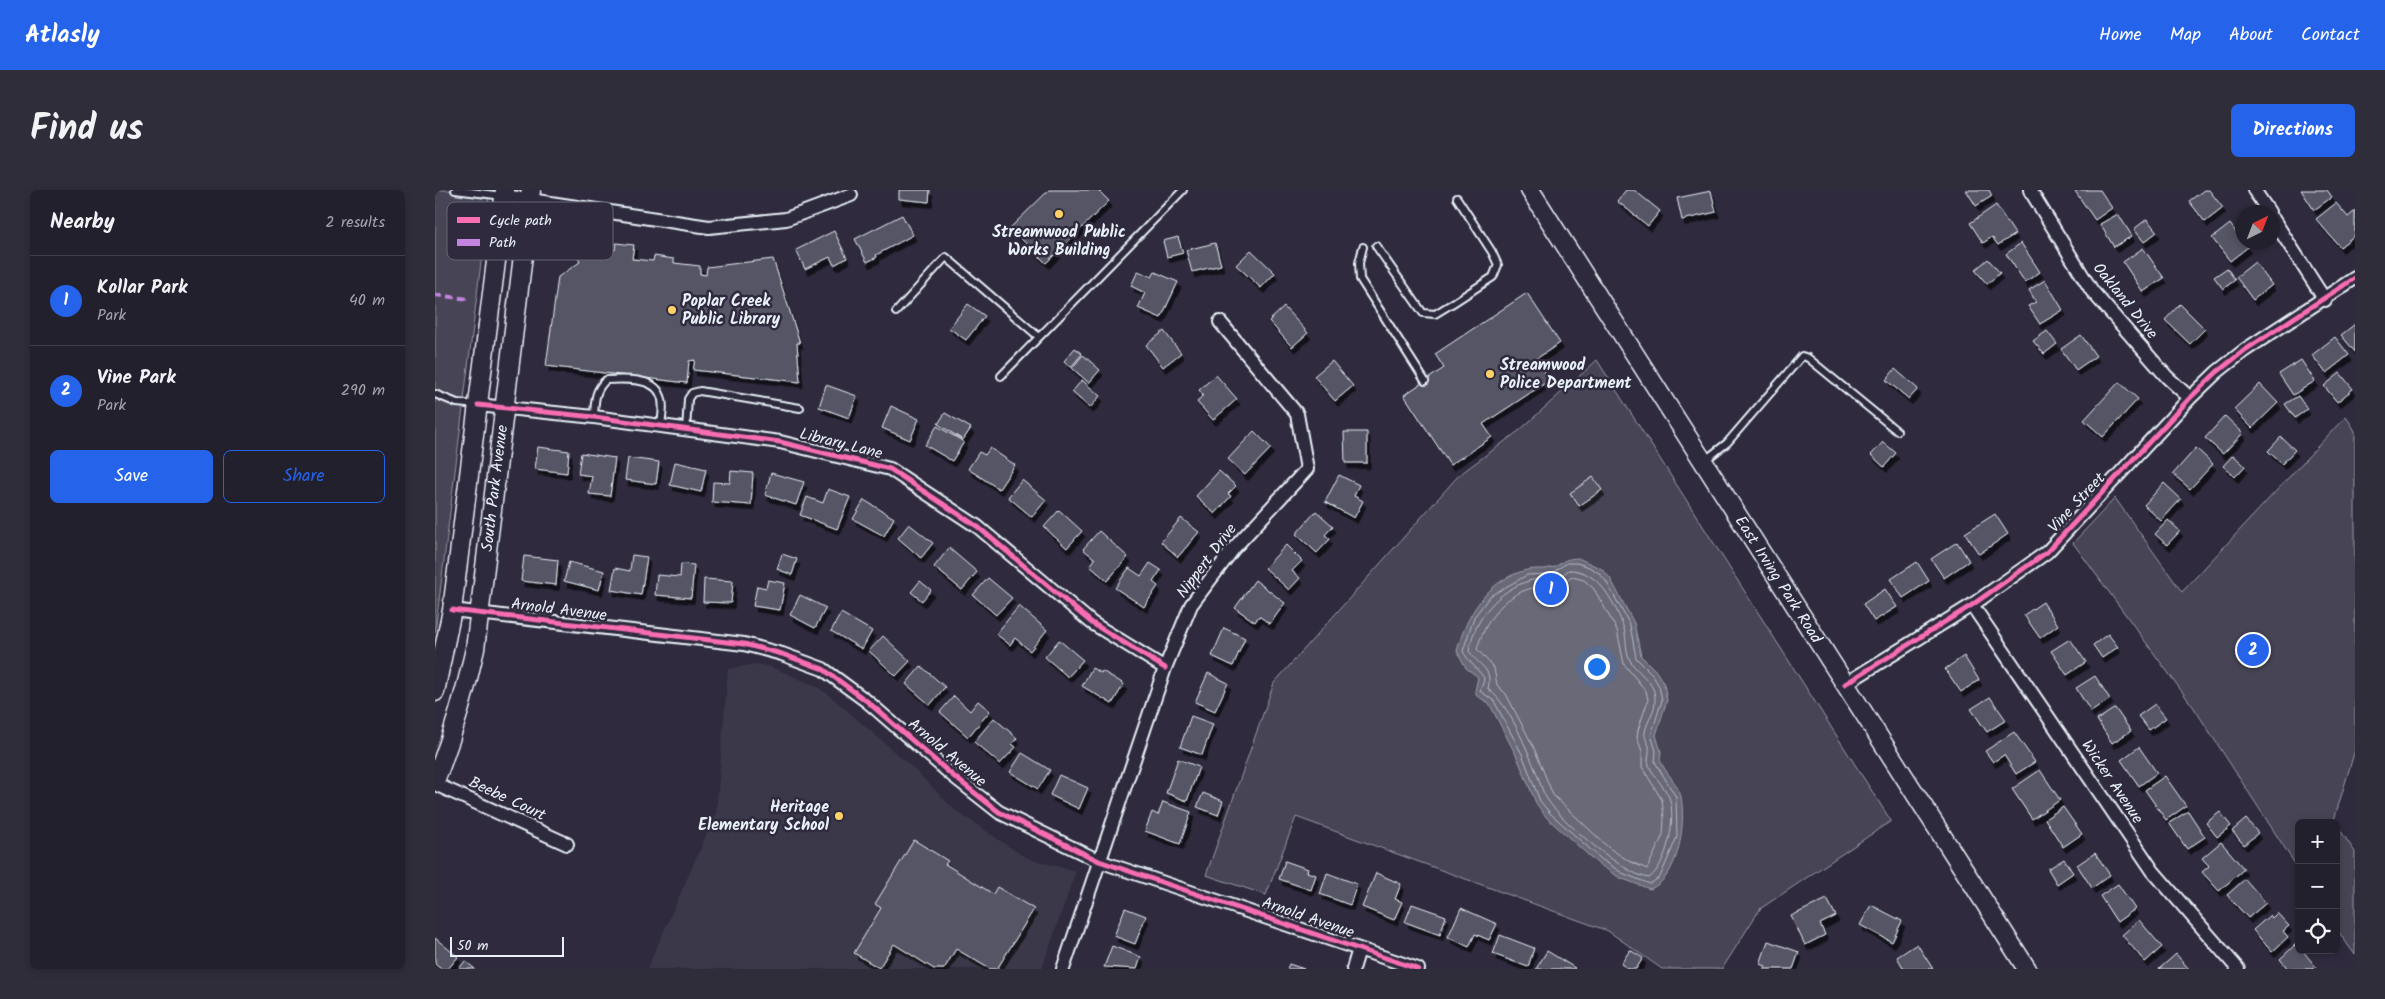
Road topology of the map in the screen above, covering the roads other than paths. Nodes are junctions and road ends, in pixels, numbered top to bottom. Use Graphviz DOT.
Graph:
graph roads {
  1 [pos="455,190"];
  2 [pos="1183,190"];
  3 [pos="1530,190"];
  4 [pos="2030,190"];
  5 [pos="2254,190"];
  6 [pos="504,193"];
  7 [pos="531,195"];
  8 [pos="851,195"];
  9 [pos="1457,198"];
  10 [pos="570,202"];
  11 [pos="2264,205"];
  12 [pos="613,210"];
  13 [pos="2280,229"];
  14 [pos="1376,246"];
  15 [pos="1363,247"];
  16 [pos="496,260"];
  17 [pos="523,260"];
  18 [pos="2355,278"];
  19 [pos="2325,300"];
  20 [pos="896,312"];
  21 [pos="1220,322"];
  22 [pos="1039,337"];
  23 [pos="1001,376"];
  24 [pos="1425,381"];
  25 [pos="435,394"];
  26 [pos="2190,398"];
  27 [pos="479,405"];
  28 [pos="506,408"];
  29 [pos="800,408"];
  30 [pos="594,417"];
  31 [pos="661,425"];
  32 [pos="686,430"];
  33 [pos="1897,431"];
  34 [pos="1703,462"];
  35 [pos="1971,605"];
  36 [pos="452,610"];
  37 [pos="480,613"];
  38 [pos="1165,668"];
  39 [pos="1845,684"];
  40 [pos="435,692"];
  41 [pos="435,782"];
  42 [pos="567,844"];
  43 [pos="1099,861"];
  44 [pos="1359,949"];
  45 [pos="1063,969"];
  46 [pos="1353,969"];
  47 [pos="1418,969"];
  48 [pos="2027,969"];
  49 [pos="2238,969"];
  1 -- 6 [label="lane"];
  2 -- 22 [label="lane"];
  3 -- 34 [label="street, East Irving Park Road"];
  4 -- 26 [label="street, Oakland Drive"];
  5 -- 11 [label="street"];
  6 -- 7 [label="street"];
  7 -- 10 [label="street"];
  8 -- 12 [label="street"];
  9 -- 14 [label="lane"];
  13 -- 19 [label="street"];
  15 -- 24 [label="lane"];
  16 -- 27 [label="street, South Park Avenue"];
  17 -- 28 [label="street, South Park Avenue"];
  18 -- 19 [label="street, Vine Street"];
  19 -- 26 [label="street, Vine Street"];
  20 -- 22 [label="lane"];
  21 -- 38 [label="street, Nippert Drive"];
  22 -- 23 [label="lane"];
  25 -- 27 [label="lane"];
  26 -- 35 [label="street, Vine Street"];
  27 -- 28 [label="street, Library Lane"];
  27 -- 36 [label="street, South Park Avenue"];
  28 -- 30 [label="street, Library Lane"];
  28 -- 37 [label="street, South Park Avenue"];
  29 -- 32 [label="lane"];
  30 -- 31 [label="street, Library Lane"];
  30 -- 31 [label="lane"];
  31 -- 32 [label="street, Library Lane"];
  32 -- 38 [label="street, Library Lane"];
  33 -- 34 [label="lane"];
  34 -- 39 [label="street, East Irving Park Road"];
  35 -- 39 [label="street, Vine Street"];
  35 -- 49 [label="street, Wicker Avenue"];
  36 -- 37 [label="street, Arnold Avenue"];
  36 -- 40 [label="street, South Park Avenue"];
  37 -- 41 [label="street, South Park Avenue"];
  37 -- 43 [label="street, Arnold Avenue"];
  38 -- 43 [label="street, Nippert Drive"];
  39 -- 48 [label="street, East Irving Park Road"];
  41 -- 42 [label="street, Beebe Court"];
  43 -- 44 [label="street, Arnold Avenue"];
  43 -- 45 [label="street, Nippert Drive"];
  44 -- 46 [label="street"];
  44 -- 47 [label="street, Arnold Avenue"];
}
